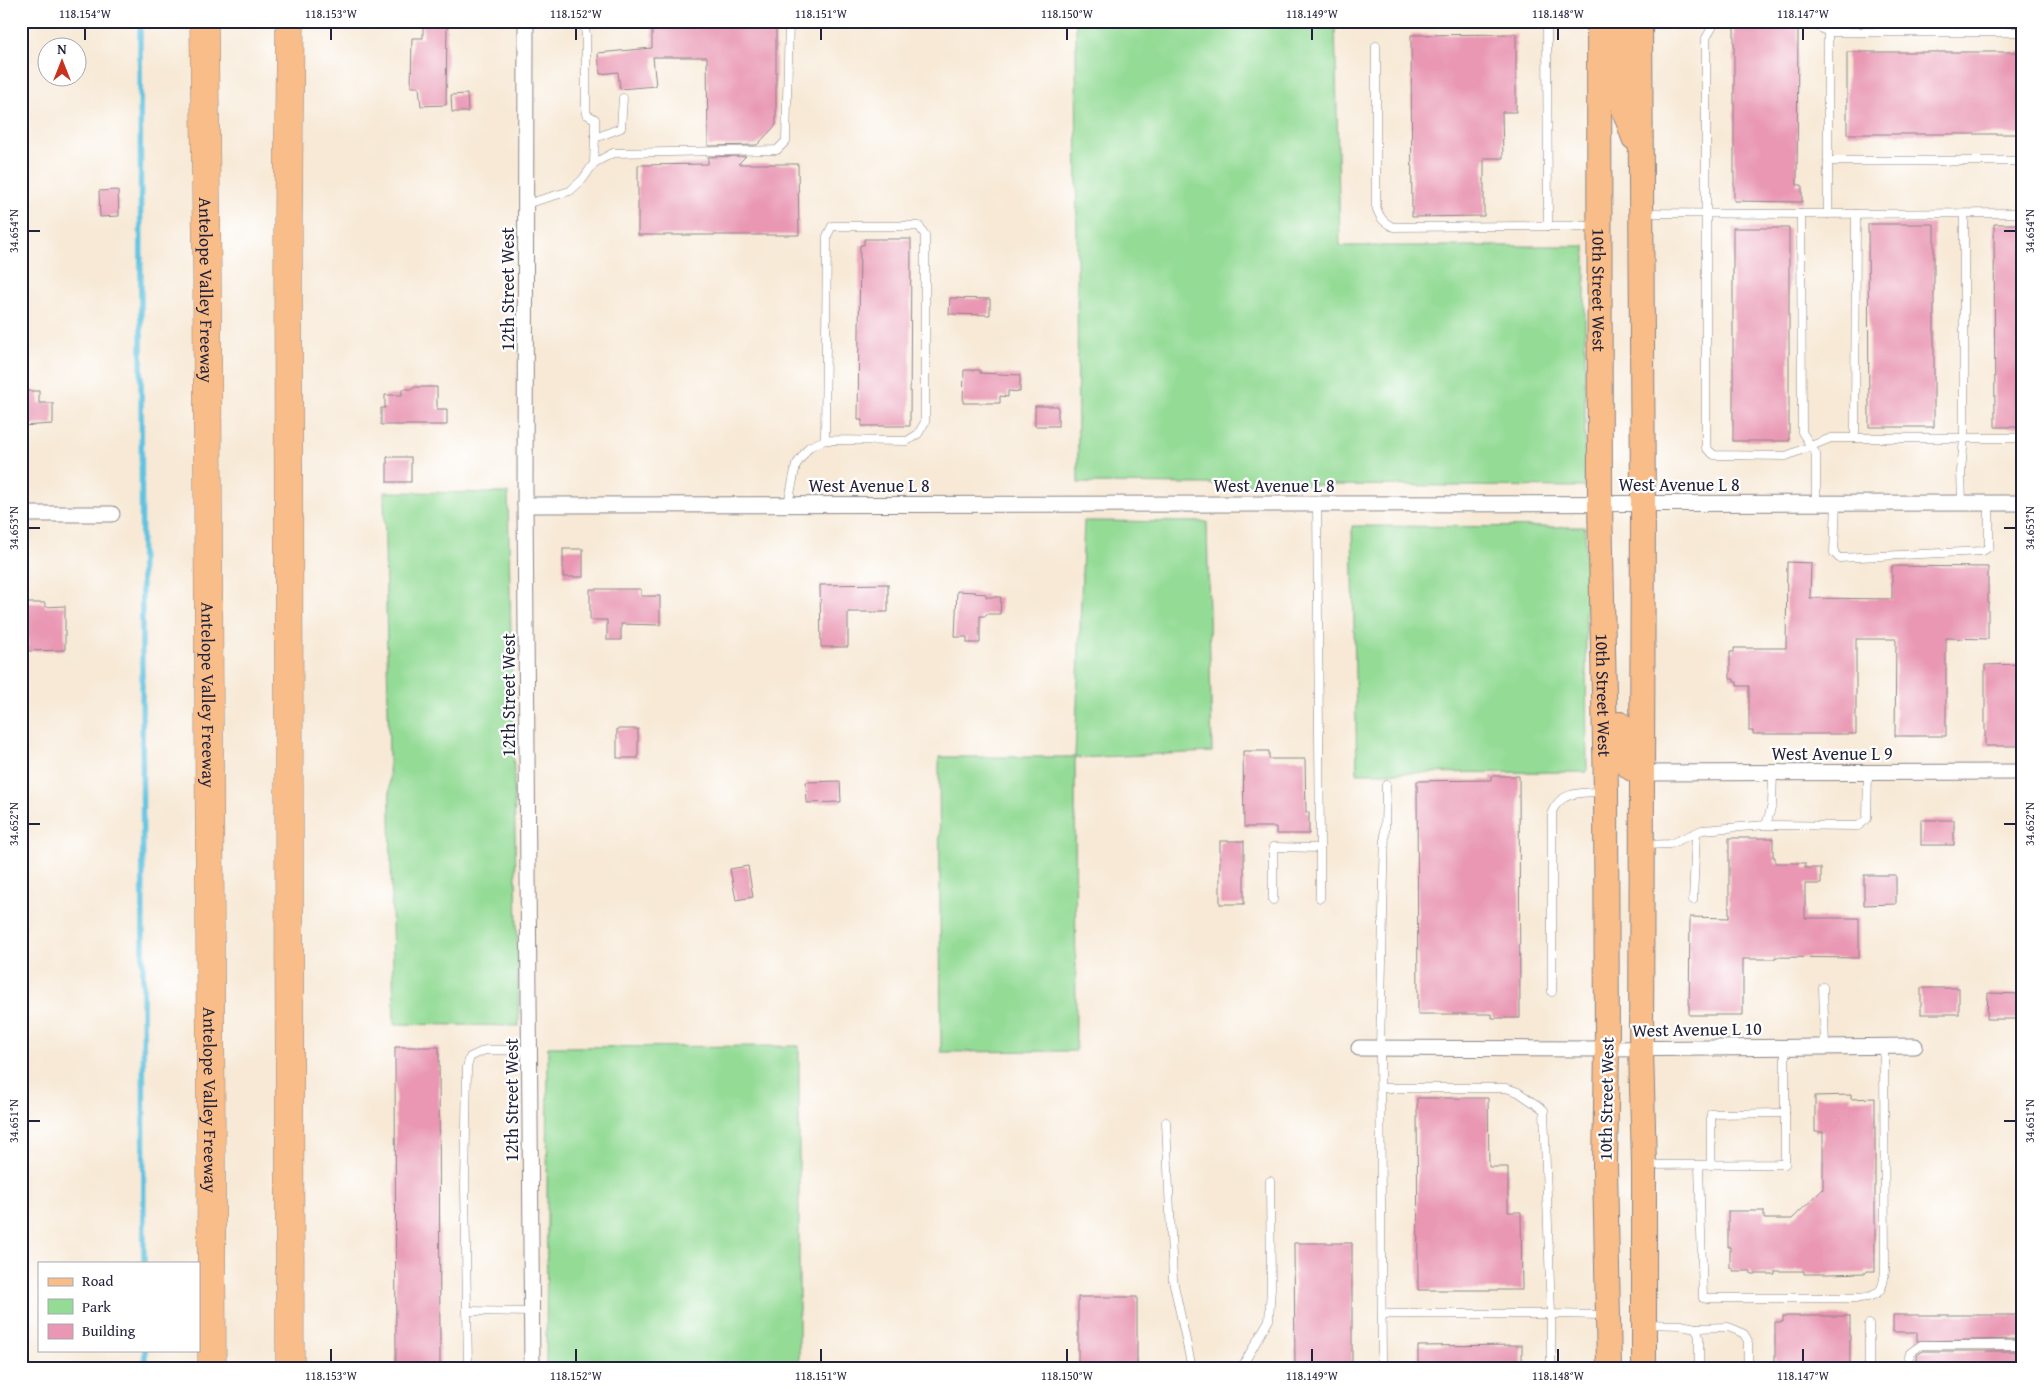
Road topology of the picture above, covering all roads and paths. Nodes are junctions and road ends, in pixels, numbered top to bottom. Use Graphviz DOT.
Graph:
graph roads {
  1 [pos="204,21"];
  2 [pos="290,21"];
  3 [pos="526,21"];
  4 [pos="578,21"];
  5 [pos="789,21"];
  6 [pos="1547,21"];
  7 [pos="1599,21"];
  8 [pos="1619,21"];
  9 [pos="1640,21"];
  10 [pos="1716,21"];
  11 [pos="1809,21"];
  12 [pos="1826,21"];
  13 [pos="583,22"];
  14 [pos="1828,32"];
  15 [pos="2023,32"];
  16 [pos="1376,46"];
  17 [pos="623,98"];
  18 [pos="595,135"];
  19 [pos="1640,156"];
  20 [pos="1828,161"];
  21 [pos="2023,161"];
  22 [pos="594,164"];
  23 [pos="526,204"];
  24 [pos="1641,213"];
  25 [pos="1706,213"];
  26 [pos="1801,214"];
  27 [pos="1828,214"];
  28 [pos="1856,214"];
  29 [pos="1964,214"];
  30 [pos="2023,214"];
  31 [pos="1548,226"];
  32 [pos="1601,226"];
  33 [pos="1855,438"];
  34 [pos="1964,438"];
  35 [pos="2023,438"];
  36 [pos="825,440"];
  37 [pos="1811,446"];
  38 [pos="1600,502"];
  39 [pos="1643,502"];
  40 [pos="1816,502"];
  41 [pos="1836,502"];
  42 [pos="1317,503"];
  43 [pos="1962,503"];
  44 [pos="1988,503"];
  45 [pos="2023,503"];
  46 [pos="788,504"];
  47 [pos="525,505"];
  48 [pos="21,514"];
  49 [pos="112,514"];
  50 [pos="1603,636"];
  51 [pos="1773,772"];
  52 [pos="1868,772"];
  53 [pos="2023,772"];
  54 [pos="1642,773"];
  55 [pos="1386,785"];
  56 [pos="1606,792"];
  57 [pos="1766,825"];
  58 [pos="1696,833"];
  59 [pos="1642,845"];
  60 [pos="1320,848"];
  61 [pos="1320,898"];
  62 [pos="1273,900"];
  63 [pos="1693,900"];
  64 [pos="1823,987"];
  65 [pos="1552,992"];
  66 [pos="1915,1046"];
  67 [pos="1785,1047"];
  68 [pos="1825,1047"];
  69 [pos="1884,1047"];
  70 [pos="1359,1048"];
  71 [pos="1380,1048"];
  72 [pos="1607,1049"];
  73 [pos="1641,1049"];
  74 [pos="530,1050"];
  75 [pos="1381,1088"];
  76 [pos="1785,1113"];
  77 [pos="1166,1122"];
  78 [pos="1644,1165"];
  79 [pos="1699,1165"];
  80 [pos="1711,1165"];
  81 [pos="1270,1181"];
  82 [pos="468,1311"];
  83 [pos="531,1312"];
  84 [pos="1383,1314"];
  85 [pos="1551,1314"];
  86 [pos="1608,1315"];
  87 [pos="1644,1324"];
  88 [pos="1869,1324"];
  89 [pos="1696,1328"];
  90 [pos="2023,1345"];
  91 [pos="212,1368"];
  92 [pos="290,1368"];
  93 [pos="468,1368"];
  94 [pos="532,1368"];
  95 [pos="1192,1368"];
  96 [pos="1242,1368"];
  97 [pos="1382,1368"];
  98 [pos="1551,1368"];
  99 [pos="1609,1368"];
  100 [pos="1644,1368"];
  101 [pos="1700,1368"];
  102 [pos="1748,1368"];
  103 [pos="1869,1368"];
  104 [pos="1906,1368"];
  1 -- 91 [label="highway, Antelope Valley Freeway"];
  2 -- 92 [label="highway"];
  3 -- 23 [label="street, 12th Street West"];
  4 -- 13 [label="lane"];
  5 -- 22 [label="lane"];
  6 -- 31 [label="lane"];
  7 -- 32 [label="main road, 10th Street West"];
  8 -- 19 [label="main road"];
  9 -- 19 [label="main road, 10th Street West"];
  10 -- 25 [label="lane"];
  11 -- 14 [label="lane"];
  12 -- 14 [label="lane"];
  13 -- 18 [label="lane"];
  14 -- 15 [label="lane"];
  14 -- 20 [label="lane"];
  16 -- 31 [label="lane"];
  17 -- 18 [label="lane"];
  18 -- 22 [label="lane"];
  19 -- 24 [label="main road, 10th Street West"];
  20 -- 21 [label="lane"];
  20 -- 27 [label="lane"];
  22 -- 23 [label="lane"];
  23 -- 47 [label="street, 12th Street West"];
  24 -- 25 [label="lane"];
  24 -- 39 [label="main road, 10th Street West"];
  25 -- 26 [label="lane"];
  25 -- 37 [label="lane"];
  26 -- 27 [label="lane"];
  26 -- 37 [label="lane"];
  27 -- 28 [label="lane"];
  28 -- 29 [label="lane"];
  28 -- 33 [label="lane"];
  29 -- 30 [label="lane"];
  29 -- 34 [label="lane"];
  31 -- 32 [label="lane"];
  32 -- 38 [label="main road, 10th Street West"];
  33 -- 34 [label="lane"];
  33 -- 37 [label="lane"];
  34 -- 35 [label="lane"];
  34 -- 43 [label="lane"];
  36 -- 36 [label="lane"];
  36 -- 46 [label="lane"];
  37 -- 40 [label="lane"];
  38 -- 39 [label="street, West Avenue L 8"];
  38 -- 42 [label="street, West Avenue L 8"];
  38 -- 50 [label="main road, 10th Street West"];
  39 -- 40 [label="street, West Avenue L 8"];
  39 -- 54 [label="main road, 10th Street West"];
  40 -- 41 [label="street, West Avenue L 8"];
  41 -- 43 [label="street, West Avenue L 8"];
  41 -- 44 [label="lane"];
  42 -- 46 [label="street, West Avenue L 8"];
  42 -- 60 [label="lane"];
  43 -- 44 [label="street, West Avenue L 8"];
  44 -- 45 [label="street, West Avenue L 8"];
  46 -- 47 [label="street, West Avenue L 8"];
  47 -- 74 [label="street, 12th Street West"];
  48 -- 49 [label="street"];
  50 -- 54 [label="main road"];
  50 -- 56 [label="main road, 10th Street West"];
  51 -- 52 [label="street, West Avenue L 9"];
  51 -- 54 [label="street, West Avenue L 9"];
  51 -- 57 [label="lane"];
  52 -- 53 [label="street, West Avenue L 9"];
  52 -- 57 [label="lane"];
  54 -- 59 [label="main road, 10th Street West"];
  55 -- 71 [label="lane"];
  56 -- 65 [label="lane"];
  56 -- 72 [label="main road, 10th Street West"];
  57 -- 58 [label="lane"];
  58 -- 59 [label="lane"];
  58 -- 63 [label="lane"];
  59 -- 73 [label="main road, 10th Street West"];
  60 -- 61 [label="lane"];
  60 -- 62 [label="lane"];
  64 -- 68 [label="lane"];
  66 -- 69 [label="street, West Avenue L 10"];
  67 -- 68 [label="street, West Avenue L 10"];
  67 -- 73 [label="street, West Avenue L 10"];
  67 -- 76 [label="lane"];
  68 -- 69 [label="street, West Avenue L 10"];
  69 -- 79 [label="lane"];
  70 -- 71 [label="street, West Avenue L 10"];
  71 -- 72 [label="street, West Avenue L 10"];
  71 -- 75 [label="lane"];
  72 -- 73 [label="street, West Avenue L 10"];
  72 -- 86 [label="main road, 10th Street West"];
  73 -- 78 [label="main road, 10th Street West"];
  74 -- 82 [label="lane"];
  74 -- 83 [label="street, 12th Street West"];
  75 -- 84 [label="lane"];
  75 -- 85 [label="lane"];
  76 -- 80 [label="lane"];
  76 -- 80 [label="lane"];
  77 -- 95 [label="lane"];
  78 -- 79 [label="lane"];
  78 -- 87 [label="main road, 10th Street West"];
  79 -- 80 [label="lane"];
  81 -- 96 [label="lane"];
  82 -- 83 [label="lane"];
  82 -- 93 [label="lane"];
  83 -- 94 [label="street, 12th Street West"];
  84 -- 85 [label="lane"];
  84 -- 97 [label="lane"];
  85 -- 86 [label="lane"];
  85 -- 98 [label="lane"];
  86 -- 99 [label="main road, 10th Street West"];
  87 -- 89 [label="lane"];
  87 -- 100 [label="main road, 10th Street West"];
  88 -- 103 [label="lane"];
  89 -- 101 [label="lane"];
  89 -- 102 [label="lane"];
  90 -- 104 [label="lane"];
}
